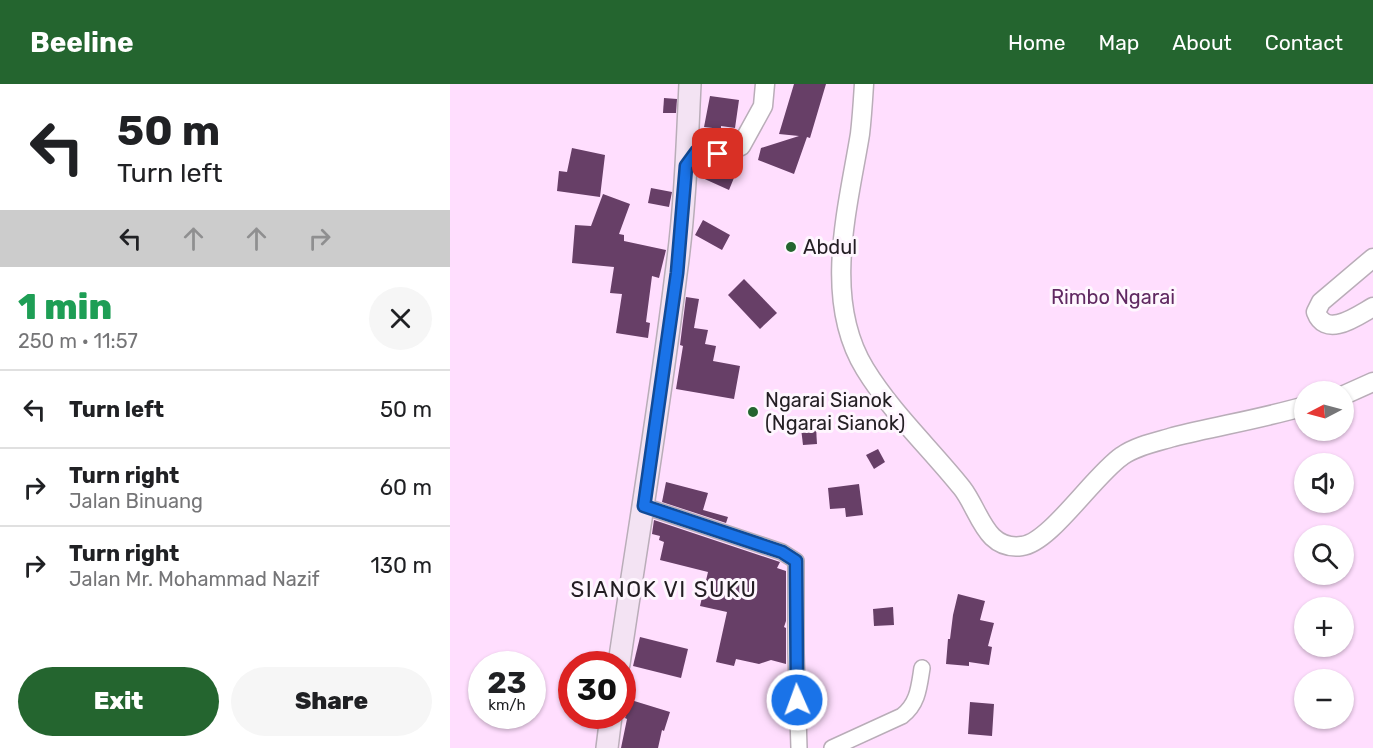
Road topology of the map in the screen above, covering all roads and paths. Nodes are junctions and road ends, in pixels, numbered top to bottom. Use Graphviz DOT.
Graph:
graph roads {
  1 [pos="690,84"];
  2 [pos="765,84"];
  3 [pos="864,84"];
  4 [pos="686,166"];
  5 [pos="1373,258"];
  6 [pos="1373,307"];
  7 [pos="1373,382"];
  8 [pos="1354,391"];
  9 [pos="1294,410"];
  10 [pos="644,506"];
  11 [pos="621,651"];
  12 [pos="922,668"];
  13 [pos="609,729"];
  14 [pos="607,748"];
  15 [pos="799,748"];
  16 [pos="832,748"];
  1 -- 4 [label="main road"];
  2 -- 4 [label="street"];
  3 -- 9 [label="street"];
  4 -- 10 [label="main road"];
  5 -- 6 [label="street"];
  7 -- 8 [label="street"];
  10 -- 11 [label="main road"];
  10 -- 15 [label="street"];
  12 -- 16 [label="street"];
  13 -- 14 [label="main road"];
}
